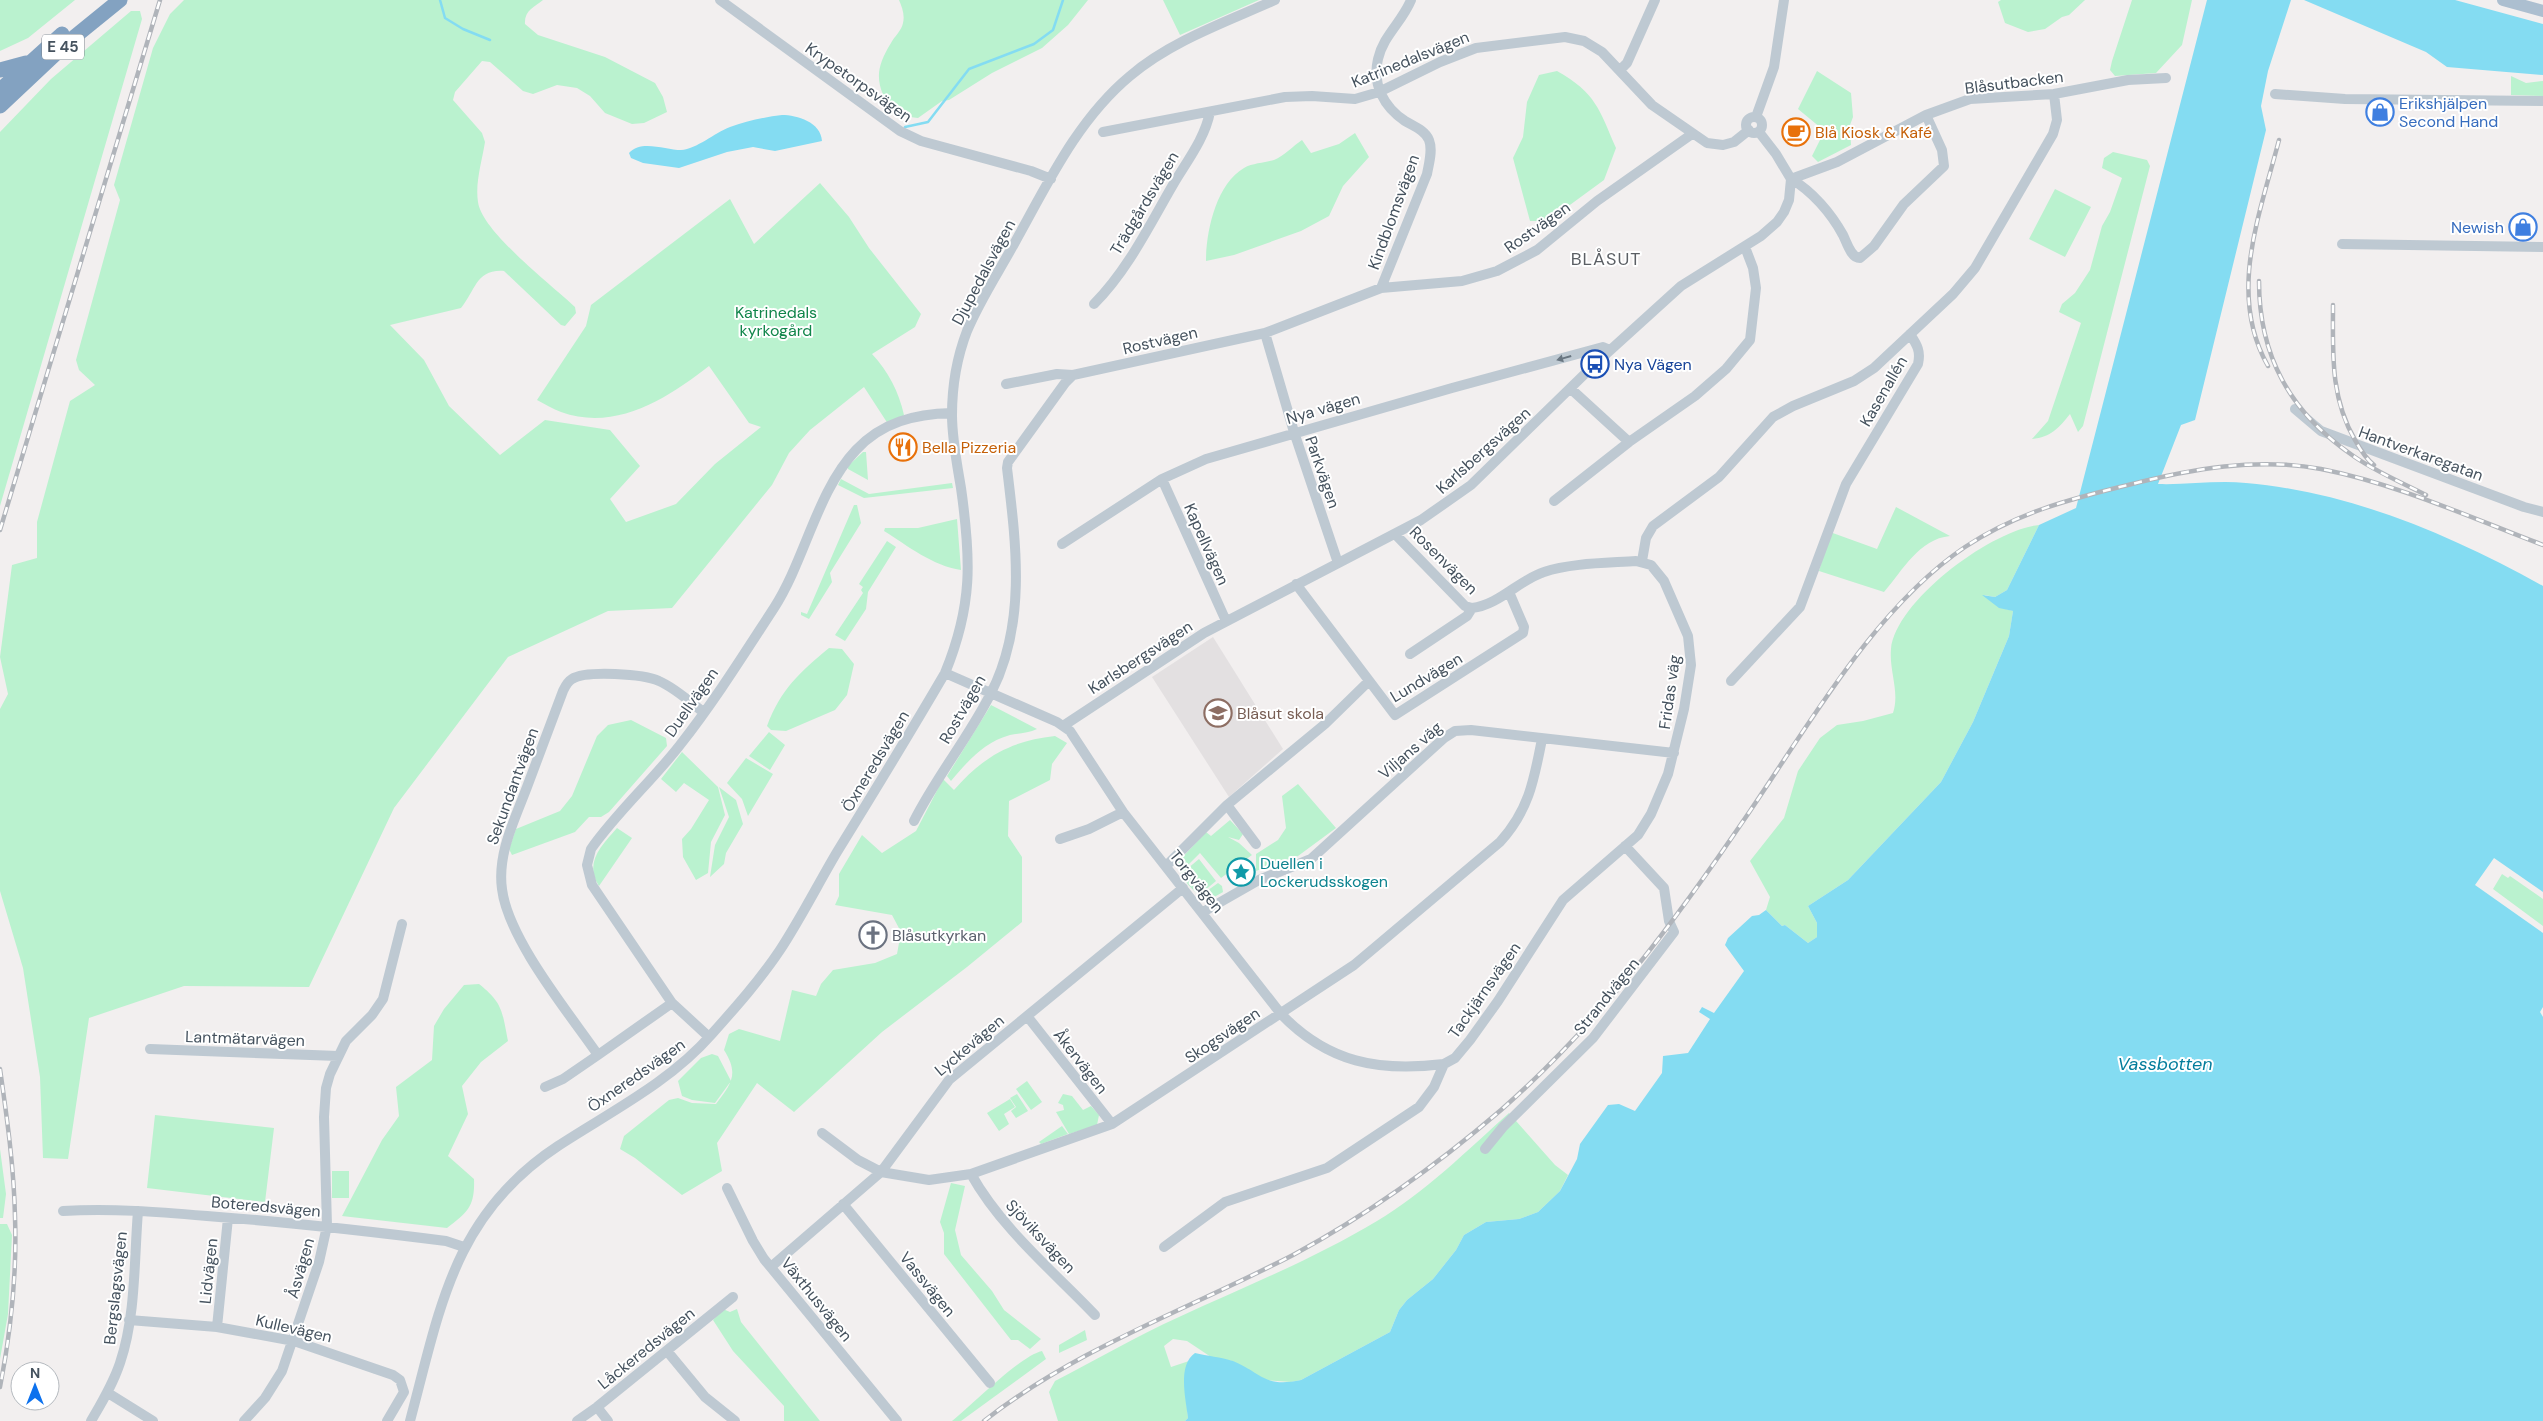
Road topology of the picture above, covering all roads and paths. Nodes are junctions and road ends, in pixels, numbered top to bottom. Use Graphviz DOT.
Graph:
graph roads {
  1 [pos="106,0"];
  2 [pos="120,0"];
  3 [pos="720,0"];
  4 [pos="1275,0"];
  5 [pos="1411,0"];
  6 [pos="1654,0"];
  7 [pos="1784,0"];
  8 [pos="2503,0"];
  9 [pos="2543,11"];
  10 [pos="32,61"];
  11 [pos="0,70"];
  12 [pos="1620,70"];
  13 [pos="2166,78"];
  14 [pos="1378,92"];
  15 [pos="1,94"];
  16 [pos="2054,94"];
  17 [pos="2275,94"];
  18 [pos="2541,102"];
  19 [pos="1210,112"];
  20 [pos="1926,115"];
  21 [pos="1754,131"];
  22 [pos="1103,132"];
  23 [pos="1692,134"];
  24 [pos="1051,179"];
  25 [pos="1791,179"];
  26 [pos="2342,244"];
  27 [pos="1745,246"];
  28 [pos="2543,247"];
  29 [pos="1380,288"];
  30 [pos="1094,304"];
  31 [pos="1265,333"];
  32 [pos="1910,334"];
  33 [pos="1610,350"];
  34 [pos="1074,375"];
  35 [pos="1006,384"];
  36 [pos="1571,389"];
  37 [pos="2295,409"];
  38 [pos="952,413"];
  39 [pos="1294,432"];
  40 [pos="1629,442"];
  41 [pos="1162,479"];
  42 [pos="1554,500"];
  43 [pos="2543,512"];
  44 [pos="1395,534"];
  45 [pos="1062,544"];
  46 [pos="1642,561"];
  47 [pos="1338,562"];
  48 [pos="1296,584"];
  49 [pos="1509,592"];
  50 [pos="1472,608"];
  51 [pos="1226,621"];
  52 [pos="1410,654"];
  53 [pos="945,673"];
  54 [pos="1730,681"];
  55 [pos="1368,682"];
  56 [pos="992,693"];
  57 [pos="704,712"];
  58 [pos="1063,726"];
  59 [pos="1542,739"];
  60 [pos="1674,753"];
  61 [pos="1227,805"];
  62 [pos="1123,812"];
  63 [pos="914,821"];
  64 [pos="1060,839"];
  65 [pos="1256,844"];
  66 [pos="1625,846"];
  67 [pos="1166,866"];
  68 [pos="1183,888"];
  69 [pos="1203,912"];
  70 [pos="402,924"];
  71 [pos="672,1003"];
  72 [pos="1281,1014"];
  73 [pos="1027,1016"];
  74 [pos="709,1037"];
  75 [pos="150,1049"];
  76 [pos="598,1055"];
  77 [pos="338,1056"];
  78 [pos="1444,1064"];
  79 [pos="545,1088"];
  80 [pos="1112,1124"];
  81 [pos="822,1133"];
  82 [pos="1485,1149"];
  83 [pos="881,1172"];
  84 [pos="970,1174"];
  85 [pos="727,1188"];
  86 [pos="843,1204"];
  87 [pos="63,1211"];
  88 [pos="138,1211"];
  89 [pos="228,1218"];
  90 [pos="327,1226"];
  91 [pos="464,1247"];
  92 [pos="1164,1247"];
  93 [pos="772,1266"];
  94 [pos="733,1297"];
  95 [pos="1095,1315"];
  96 [pos="129,1320"];
  97 [pos="217,1327"];
  98 [pos="294,1340"];
  99 [pos="667,1351"];
  100 [pos="990,1384"];
  101 [pos="108,1393"];
  102 [pos="598,1407"];
  103 [pos="413,1420"];
  104 [pos="91,1421"];
  105 [pos="153,1421"];
  106 [pos="244,1421"];
  107 [pos="387,1421"];
  108 [pos="577,1421"];
  109 [pos="608,1421"];
  110 [pos="735,1421"];
  111 [pos="897,1421"];
  1 -- 10 [label="highway, E 45"];
  2 -- 15 [label="highway, E 45"];
  3 -- 24 [label="street, Krypetorpsvägen"];
  4 -- 24 [label="street, Djupedalsvägen"];
  5 -- 14 [label="street"];
  6 -- 12 [label="street"];
  7 -- 21 [label="street"];
  8 -- 9 [label="main road"];
  10 -- 11 [label="highway"];
  10 -- 15 [label="highway, E 45"];
  12 -- 14 [label="street, Katrinedalsvägen"];
  12 -- 23 [label="street, Katrinedalsvägen"];
  13 -- 16 [label="street, Blåsutbacken"];
  14 -- 19 [label="street, Katrinedalsvägen"];
  14 -- 29 [label="street, Kindblomsvägen"];
  16 -- 20 [label="street, Blåsutbacken"];
  16 -- 32 [label="street, Kasenallén"];
  17 -- 18 [label="street"];
  19 -- 22 [label="street, Katrinedalsvägen"];
  19 -- 30 [label="street, Trädgårdsvägen"];
  20 -- 25 [label="street, Blåsutbacken"];
  20 -- 25 [label="street"];
  21 -- 23 [label="street, Katrinedalsvägen"];
  21 -- 25 [label="street"];
  23 -- 29 [label="street, Rostvägen"];
  24 -- 38 [label="street, Djupedalsvägen"];
  25 -- 27 [label="street, Karlsbergsvägen"];
  26 -- 28 [label="street"];
  27 -- 33 [label="street, Karlsbergsvägen"];
  27 -- 40 [label="street"];
  29 -- 31 [label="street, Rostvägen"];
  31 -- 34 [label="street, Rostvägen"];
  31 -- 39 [label="street, Parkvägen"];
  32 -- 46 [label="street"];
  32 -- 54 [label="street, Kasenallén"];
  33 -- 36 [label="street, Karlsbergsvägen"];
  33 -- 39 [label="street, Nya vägen, one-way"];
  34 -- 35 [label="street"];
  34 -- 56 [label="street, Rostvägen"];
  36 -- 40 [label="street"];
  36 -- 44 [label="street, Karlsbergsvägen"];
  37 -- 43 [label="street, Hantverkaregatan"];
  38 -- 53 [label="street, Djupedalsvägen"];
  38 -- 57 [label="street, Duellvägen"];
  39 -- 41 [label="street, Nya vägen"];
  39 -- 47 [label="street, Parkvägen"];
  40 -- 42 [label="street"];
  41 -- 45 [label="street, Nya vägen"];
  41 -- 51 [label="street, Kapellvägen"];
  44 -- 47 [label="street, Karlsbergsvägen"];
  44 -- 50 [label="street, Rosenvägen"];
  46 -- 49 [label="street"];
  46 -- 60 [label="street, Fridas väg"];
  47 -- 48 [label="street, Karlsbergsvägen"];
  48 -- 51 [label="street, Karlsbergsvägen"];
  48 -- 55 [label="street, Lundvägen"];
  49 -- 50 [label="street"];
  49 -- 55 [label="street, Lundvägen"];
  50 -- 52 [label="street"];
  51 -- 58 [label="street, Karlsbergsvägen"];
  53 -- 56 [label="street, Torgvägen"];
  53 -- 74 [label="street, Öxneredsvägen"];
  55 -- 61 [label="street"];
  56 -- 58 [label="street, Torgvägen"];
  56 -- 63 [label="street, Rostvägen"];
  57 -- 71 [label="street, Duellvägen"];
  57 -- 76 [label="street, Sekundantvägen"];
  58 -- 62 [label="street, Torgvägen"];
  59 -- 60 [label="street, Viljans väg"];
  59 -- 69 [label="street, Viljans väg"];
  59 -- 72 [label="street, Skogsvägen"];
  60 -- 66 [label="street, Tackjärnsvägen"];
  61 -- 65 [label="street"];
  61 -- 67 [label="street"];
  62 -- 64 [label="street"];
  62 -- 67 [label="street, Torgvägen"];
  66 -- 78 [label="street, Tackjärnsvägen"];
  66 -- 82 [label="street, Strandvägen"];
  67 -- 68 [label="street, Torgvägen"];
  68 -- 69 [label="street, Torgvägen"];
  68 -- 73 [label="street, Lyckevägen"];
  69 -- 72 [label="street, Torgvägen"];
  70 -- 77 [label="street, Åsvägen"];
  71 -- 74 [label="street, Duellvägen"];
  71 -- 76 [label="street"];
  72 -- 78 [label="street, Torgvägen"];
  72 -- 80 [label="street, Skogsvägen"];
  73 -- 80 [label="street, Åkervägen"];
  73 -- 83 [label="street, Lyckevägen"];
  74 -- 91 [label="street, Öxneredsvägen"];
  75 -- 77 [label="street, Lantmätarvägen"];
  76 -- 79 [label="street"];
  77 -- 90 [label="street, Åsvägen"];
  78 -- 92 [label="street, Tackjärnsvägen"];
  80 -- 84 [label="street, Skogsvägen"];
  81 -- 83 [label="street, Skogsvägen"];
  83 -- 84 [label="street, Skogsvägen"];
  83 -- 86 [label="street, Lyckevägen"];
  84 -- 95 [label="street, Sjöviksvägen"];
  85 -- 93 [label="street, Växthusvägen"];
  86 -- 93 [label="street, Lyckevägen"];
  86 -- 100 [label="street, Vassvägen"];
  87 -- 88 [label="street, Boteredsvägen"];
  88 -- 89 [label="street, Boteredsvägen"];
  88 -- 96 [label="street, Bergslagsvägen"];
  89 -- 90 [label="street, Boteredsvägen"];
  89 -- 97 [label="street, Lidvägen"];
  90 -- 91 [label="street, Boteredsvägen"];
  90 -- 98 [label="street, Åsvägen"];
  91 -- 103 [label="street, Öxneredsvägen"];
  93 -- 111 [label="street, Växthusvägen"];
  94 -- 99 [label="street, Låckeredsvägen"];
  96 -- 97 [label="street, Kullevägen"];
  96 -- 101 [label="street, Bergslagsvägen"];
  97 -- 98 [label="street, Kullevägen"];
  98 -- 106 [label="street, Åsvägen"];
  98 -- 107 [label="street, Kullevägen"];
  99 -- 102 [label="street, Låckeredsvägen"];
  99 -- 110 [label="street"];
  101 -- 104 [label="street, Bergslagsvägen"];
  101 -- 105 [label="street"];
  102 -- 108 [label="street, Låckeredsvägen"];
  102 -- 109 [label="street"];
}
